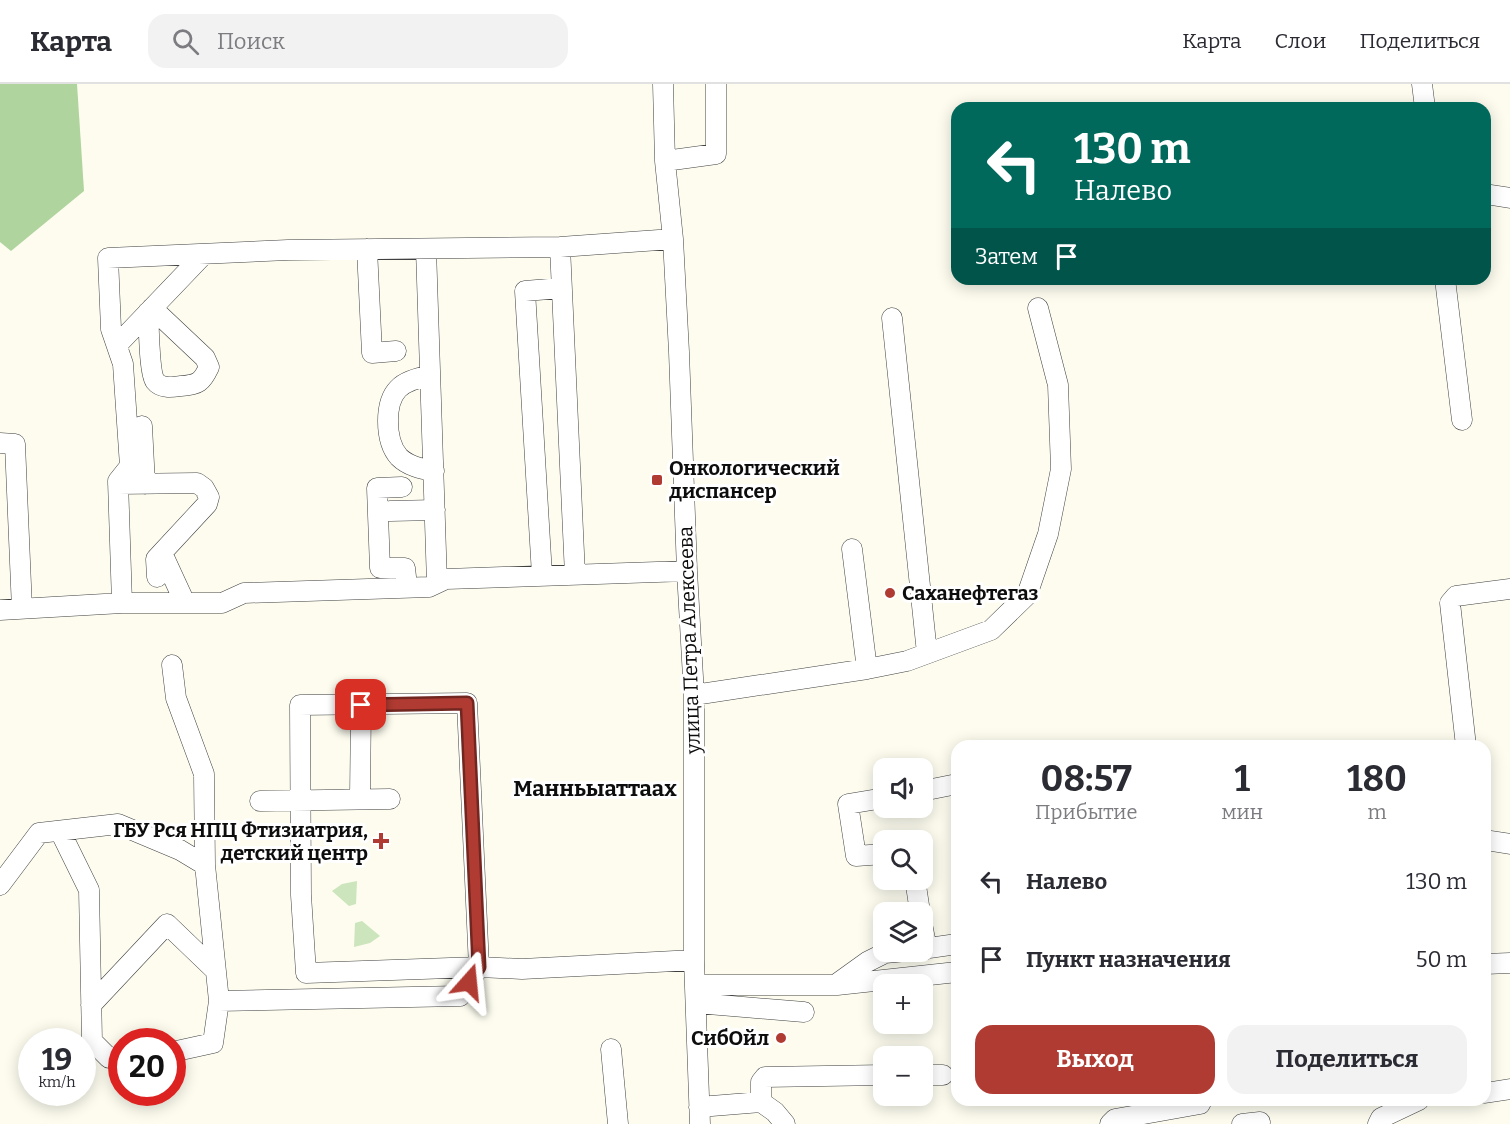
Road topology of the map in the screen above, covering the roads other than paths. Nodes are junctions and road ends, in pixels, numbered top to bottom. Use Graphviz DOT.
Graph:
graph roads {
  1 [pos="663,84"];
  2 [pos="716,84"];
  3 [pos="1422,84"];
  4 [pos="1424,102"];
  5 [pos="665,160"];
  6 [pos="1491,195"];
  7 [pos="1510,198"];
  8 [pos="673,239"];
  9 [pos="560,247"];
  10 [pos="367,249"];
  11 [pos="426,249"];
  12 [pos="204,254"];
  13 [pos="1447,285"];
  14 [pos="561,288"];
  15 [pos="1038,308"];
  16 [pos="892,318"];
  17 [pos="117,345"];
  18 [pos="396,351"];
  19 [pos="430,376"];
  20 [pos="1462,420"];
  21 [pos="142,426"];
  22 [pos="0,443"];
  23 [pos="434,471"];
  24 [pos="118,484"];
  25 [pos="145,484"];
  26 [pos="402,487"];
  27 [pos="435,510"];
  28 [pos="390,511"];
  29 [pos="852,549"];
  30 [pos="162,553"];
  31 [pos="687,571"];
  32 [pos="542,575"];
  33 [pos="575,575"];
  34 [pos="157,577"];
  35 [pos="406,577"];
  36 [pos="437,578"];
  37 [pos="1510,589"];
  38 [pos="254,592"];
  39 [pos="122,603"];
  40 [pos="185,603"];
  41 [pos="22,609"];
  42 [pos="0,610"];
  43 [pos="927,653"];
  44 [pos="172,664"];
  45 [pos="867,669"];
  46 [pos="694,694"];
  47 [pos="361,705"];
  48 [pos="1465,740"];
  49 [pos="951,785"];
  50 [pos="933,789"];
  51 [pos="360,798"];
  52 [pos="390,799"];
  53 [pos="300,800"];
  54 [pos="873,800"];
  55 [pos="260,801"];
  56 [pos="60,831"];
  57 [pos="1491,841"];
  58 [pos="1510,844"];
  59 [pos="873,855"];
  60 [pos="205,865"];
  61 [pos="0,885"];
  62 [pos="951,945"];
  63 [pos="933,948"];
  64 [pos="694,960"];
  65 [pos="873,960"];
  66 [pos="1510,963"];
  67 [pos="1491,964"];
  68 [pos="479,967"];
  69 [pos="215,970"];
  70 [pos="951,973"];
  71 [pos="835,985"];
  72 [pos="695,994"];
  73 [pos="219,1001"];
  74 [pos="91,1005"];
  75 [pos="804,1012"];
  76 [pos="186,1049"];
  77 [pos="611,1049"];
  78 [pos="108,1057"];
  79 [pos="873,1075"];
  80 [pos="933,1075"];
  81 [pos="943,1075"];
  82 [pos="1510,1089"];
  83 [pos="1491,1092"];
  84 [pos="761,1102"];
  85 [pos="1186,1106"];
  86 [pos="1406,1106"];
  87 [pos="1138,1113"];
  88 [pos="700,1115"];
  89 [pos="618,1124"];
  90 [pos="785,1124"];
  91 [pos="1110,1124"];
  92 [pos="1378,1124"];
  1 -- 5 [label="street, улица Петра Алексеева"];
  2 -- 5 [label="street"];
  3 -- 4 [label="street"];
  5 -- 8 [label="street, улица Петра Алексеева"];
  6 -- 7 [label="street"];
  8 -- 9 [label="street"];
  8 -- 31 [label="street, улица Петра Алексеева"];
  9 -- 11 [label="street"];
  9 -- 14 [label="street"];
  10 -- 11 [label="street"];
  10 -- 12 [label="street"];
  10 -- 18 [label="street"];
  11 -- 19 [label="street"];
  12 -- 17 [label="street"];
  12 -- 17 [label="street"];
  13 -- 20 [label="street"];
  14 -- 32 [label="street"];
  14 -- 33 [label="street"];
  15 -- 43 [label="street"];
  16 -- 43 [label="street"];
  17 -- 24 [label="street"];
  19 -- 23 [label="street"];
  19 -- 23 [label="street"];
  21 -- 25 [label="street"];
  22 -- 41 [label="street"];
  23 -- 27 [label="street"];
  24 -- 25 [label="street"];
  24 -- 39 [label="street"];
  25 -- 30 [label="street"];
  26 -- 35 [label="street"];
  27 -- 28 [label="street"];
  27 -- 36 [label="street"];
  29 -- 45 [label="street"];
  30 -- 34 [label="street"];
  30 -- 40 [label="street"];
  31 -- 33 [label="street"];
  31 -- 46 [label="street, улица Петра Алексеева"];
  32 -- 33 [label="street"];
  32 -- 36 [label="street"];
  35 -- 36 [label="street"];
  35 -- 38 [label="street"];
  36 -- 38 [label="street"];
  37 -- 48 [label="street"];
  38 -- 40 [label="street"];
  39 -- 40 [label="street"];
  39 -- 41 [label="street"];
  41 -- 42 [label="street"];
  43 -- 45 [label="street"];
  44 -- 60 [label="street"];
  45 -- 46 [label="street"];
  46 -- 64 [label="street, улица Петра Алексеева"];
  47 -- 51 [label="street"];
  47 -- 53 [label="street"];
  47 -- 68 [label="street"];
  49 -- 50 [label="street"];
  51 -- 52 [label="street"];
  51 -- 53 [label="street"];
  53 -- 55 [label="street"];
  53 -- 68 [label="street"];
  54 -- 59 [label="street"];
  56 -- 60 [label="street"];
  56 -- 61 [label="street"];
  56 -- 74 [label="street"];
  57 -- 58 [label="street"];
  60 -- 69 [label="street"];
  62 -- 63 [label="street"];
  64 -- 68 [label="street"];
  64 -- 72 [label="street, улица Петра Алексеева"];
  65 -- 71 [label="street"];
  66 -- 67 [label="street"];
  68 -- 73 [label="street"];
  69 -- 73 [label="street"];
  69 -- 74 [label="street"];
  70 -- 71 [label="street"];
  71 -- 72 [label="street"];
  72 -- 75 [label="street"];
  72 -- 88 [label="street, улица Петра Алексеева"];
  73 -- 76 [label="street"];
  74 -- 78 [label="street"];
  77 -- 89 [label="street"];
  79 -- 84 [label="street"];
  80 -- 81 [label="street"];
  82 -- 83 [label="street"];
  84 -- 88 [label="street"];
  84 -- 90 [label="street"];
  85 -- 87 [label="street"];
  86 -- 92 [label="street"];
  87 -- 91 [label="street"];
}
